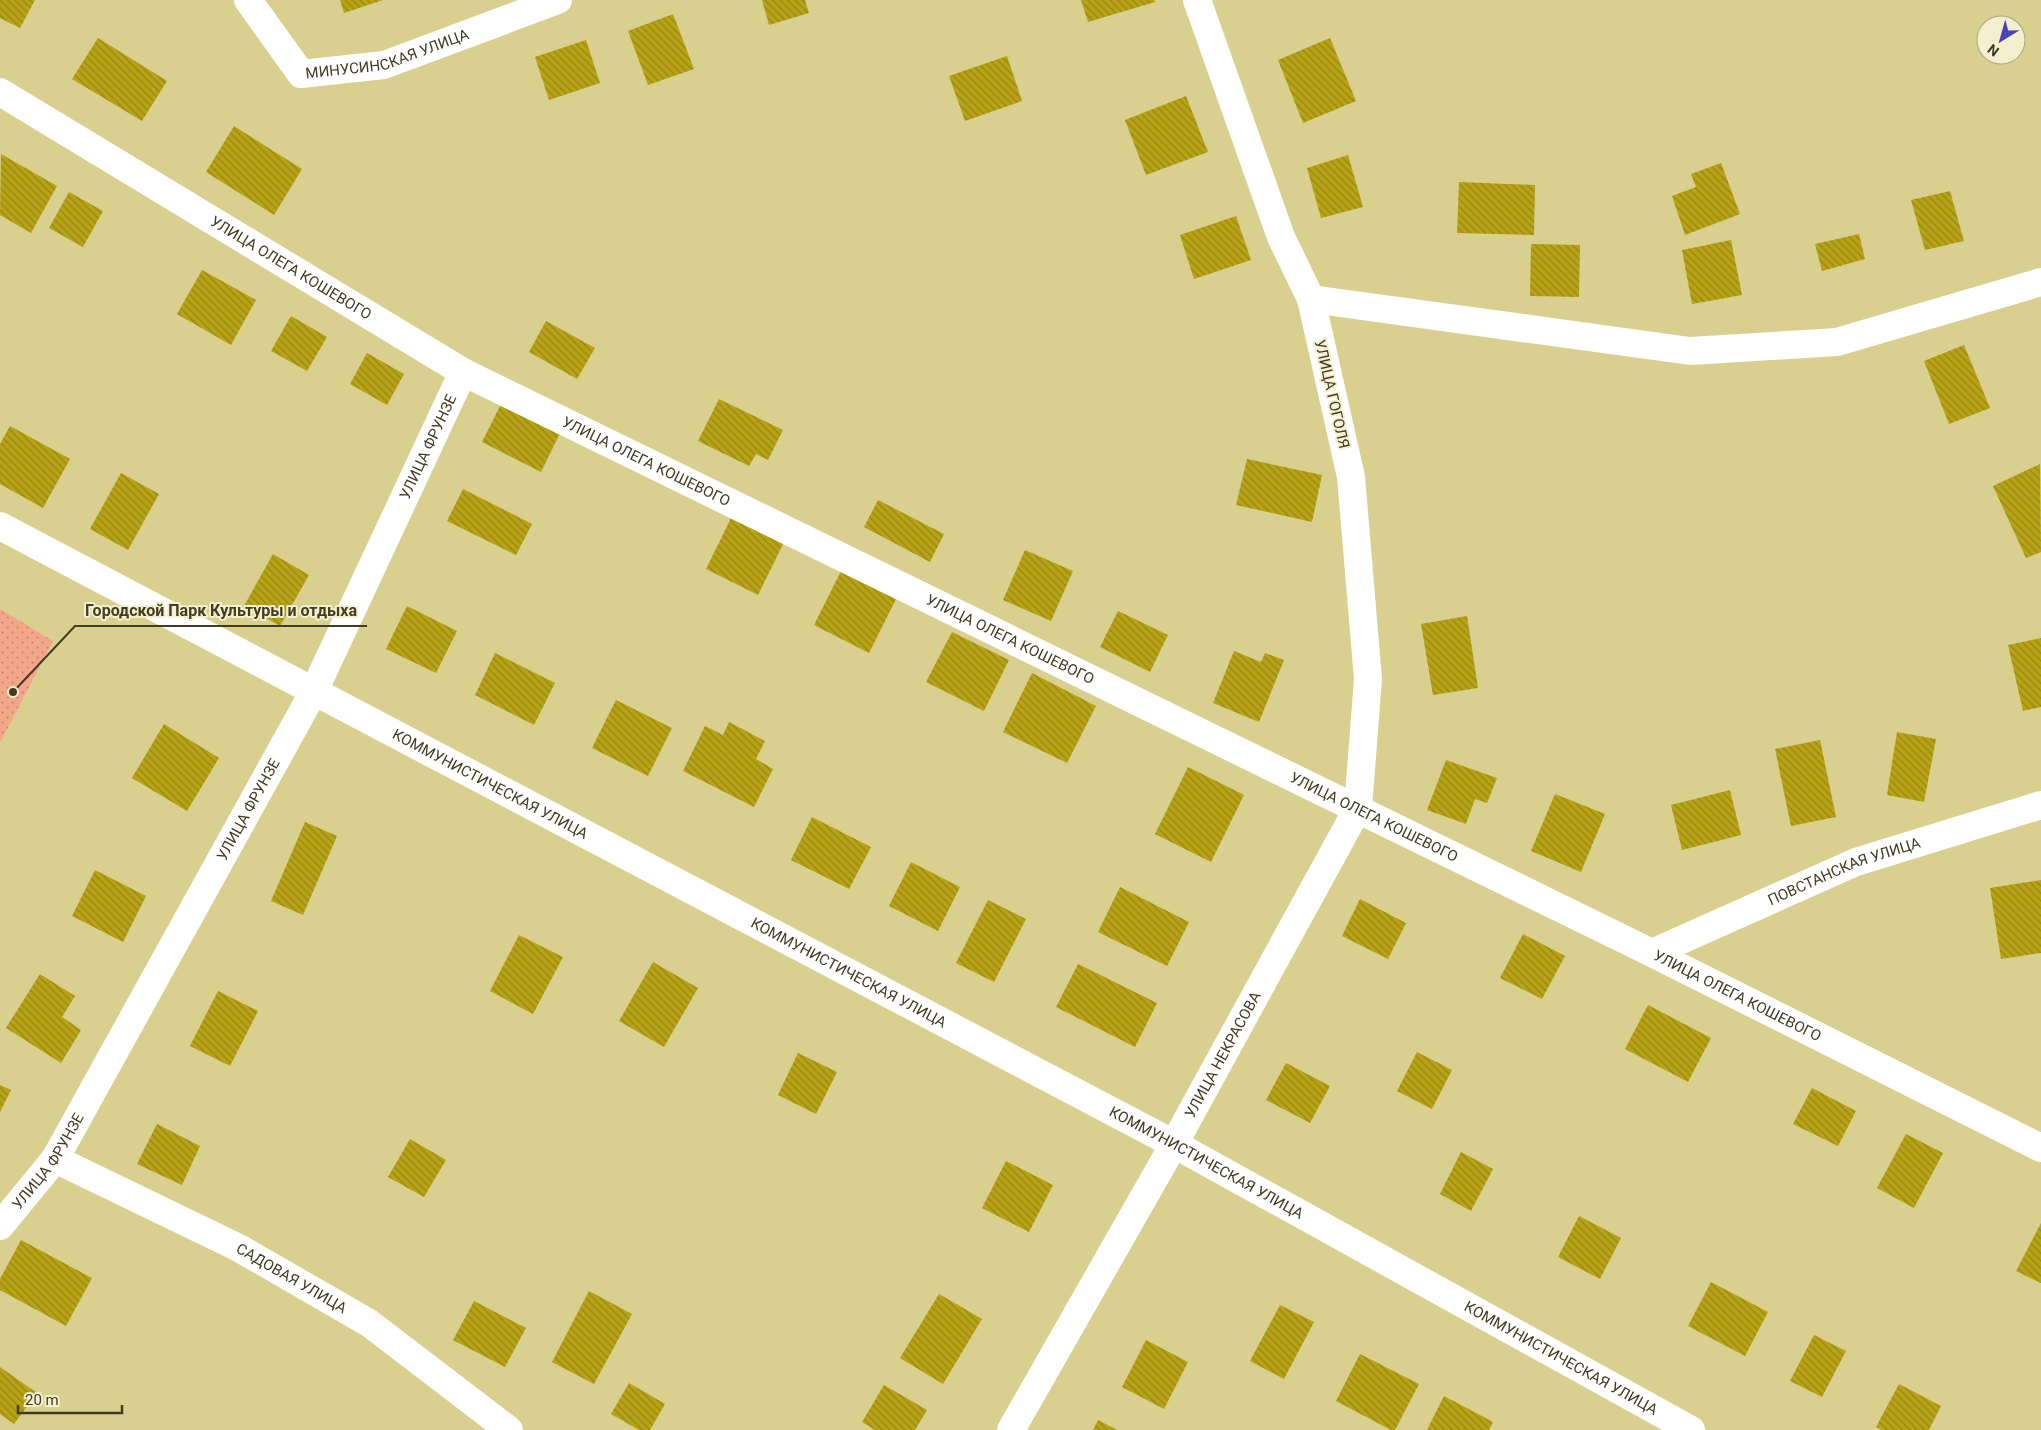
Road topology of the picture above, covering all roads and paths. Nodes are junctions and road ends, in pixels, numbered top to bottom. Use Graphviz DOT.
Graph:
graph roads {
  1 [pos="248,0"];
  2 [pos="558,0"];
  3 [pos="1197,0"];
  4 [pos="0,92"];
  5 [pos="2041,282"];
  6 [pos="1311,299"];
  7 [pos="463,372"];
  8 [pos="0,526"];
  9 [pos="314,691"];
  10 [pos="2041,805"];
  11 [pos="1358,808"];
  12 [pos="1652,953"];
  13 [pos="1174,1144"];
  14 [pos="2041,1148"];
  15 [pos="55,1159"];
  16 [pos="0,1226"];
  17 [pos="509,1430"];
  18 [pos="1011,1430"];
  19 [pos="1691,1430"];
  1 -- 2 [label="street, МИНУСИНСКАЯ УЛИЦА"];
  3 -- 6 [label="street, УЛИЦА ГОГОЛЯ"];
  4 -- 7 [label="street, УЛИЦА ОЛЕГА КОШЕВОГО"];
  5 -- 6 [label="street"];
  6 -- 11 [label="street, УЛИЦА ГОГОЛЯ"];
  7 -- 9 [label="street, УЛИЦА ФРУНЗЕ"];
  7 -- 11 [label="street, УЛИЦА ОЛЕГА КОШЕВОГО"];
  8 -- 9 [label="street, КОММУНИСТИЧЕСКАЯ УЛИЦА"];
  9 -- 13 [label="street, КОММУНИСТИЧЕСКАЯ УЛИЦА"];
  9 -- 15 [label="street, УЛИЦА ФРУНЗЕ"];
  10 -- 12 [label="street, ПОВСТАНСКАЯ УЛИЦА"];
  11 -- 12 [label="street, УЛИЦА ОЛЕГА КОШЕВОГО"];
  11 -- 13 [label="street, УЛИЦА НЕКРАСОВА"];
  12 -- 14 [label="street, УЛИЦА ОЛЕГА КОШЕВОГО"];
  13 -- 18 [label="street, УЛИЦА НЕКРАСОВА"];
  13 -- 19 [label="street, КОММУНИСТИЧЕСКАЯ УЛИЦА"];
  15 -- 16 [label="street, УЛИЦА ФРУНЗЕ"];
  15 -- 17 [label="street, САДОВАЯ УЛИЦА"];
}
